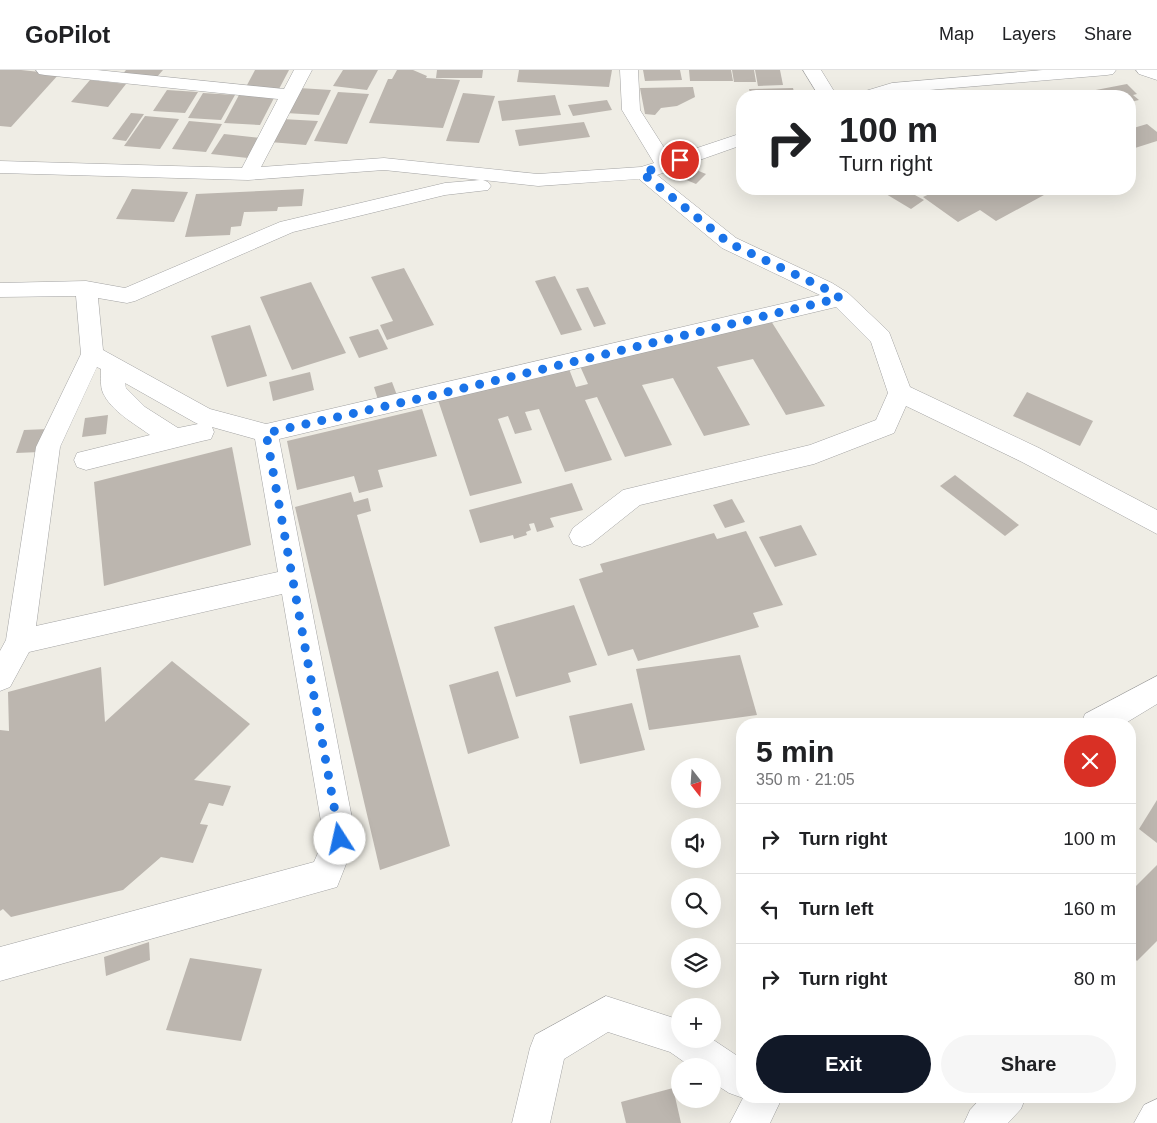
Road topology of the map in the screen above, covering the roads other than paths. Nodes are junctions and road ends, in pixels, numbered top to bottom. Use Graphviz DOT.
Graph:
graph roads {
  1 [pos="45,70"];
  2 [pos="208,70"];
  3 [pos="303,70"];
  4 [pos="629,70"];
  5 [pos="812,70"];
  6 [pos="1107,70"];
  7 [pos="1145,70"];
  8 [pos="953,76"];
  9 [pos="1157,76"];
  10 [pos="195,86"];
  11 [pos="824,90"];
  12 [pos="886,90"];
  13 [pos="289,95"];
  14 [pos="736,141"];
  15 [pos="665,165"];
  16 [pos="0,167"];
  17 [pos="642,173"];
  18 [pos="248,174"];
  19 [pos="538,180"];
  20 [pos="86,288"];
  21 [pos="0,290"];
  22 [pos="840,298"];
  23 [pos="102,360"];
  24 [pos="900,393"];
  25 [pos="202,432"];
  26 [pos="266,433"];
  27 [pos="175,439"];
  28 [pos="86,460"];
  29 [pos="1157,523"];
  30 [pos="582,536"];
  31 [pos="293,580"];
  32 [pos="20,642"];
  33 [pos="0,678"];
  34 [pos="1157,689"];
  35 [pos="1106,718"];
  36 [pos="0,964"];
  37 [pos="671,1035"];
  38 [pos="696,1048"];
  39 [pos="736,1076"];
  40 [pos="761,1103"];
  41 [pos="1002,1103"];
  42 [pos="1157,1118"];
  43 [pos="531,1123"];
  44 [pos="749,1123"];
  45 [pos="983,1123"];
  46 [pos="1153,1123"];
  1 -- 10 [label="street"];
  2 -- 10 [label="street"];
  3 -- 13 [label="street"];
  4 -- 15 [label="street"];
  5 -- 11 [label="street"];
  6 -- 8 [label="street"];
  7 -- 9 [label="street"];
  8 -- 12 [label="street"];
  10 -- 13 [label="street"];
  13 -- 18 [label="street"];
  14 -- 15 [label="street"];
  15 -- 17 [label="street"];
  16 -- 18 [label="street"];
  17 -- 19 [label="street"];
  17 -- 22 [label="street"];
  18 -- 19 [label="street"];
  19 -- 20 [label="street"];
  20 -- 21 [label="street"];
  20 -- 23 [label="street"];
  22 -- 24 [label="street"];
  22 -- 26 [label="street"];
  23 -- 26 [label="street"];
  23 -- 27 [label="street"];
  23 -- 32 [label="street"];
  24 -- 29 [label="street"];
  24 -- 30 [label="street"];
  25 -- 27 [label="street"];
  26 -- 31 [label="street"];
  27 -- 28 [label="street"];
  31 -- 32 [label="street"];
  31 -- 36 [label="street"];
  32 -- 33 [label="street"];
  34 -- 35 [label="street"];
  37 -- 43 [label="street"];
  38 -- 39 [label="street"];
  40 -- 44 [label="street"];
  41 -- 45 [label="street"];
  42 -- 46 [label="street"];
}
